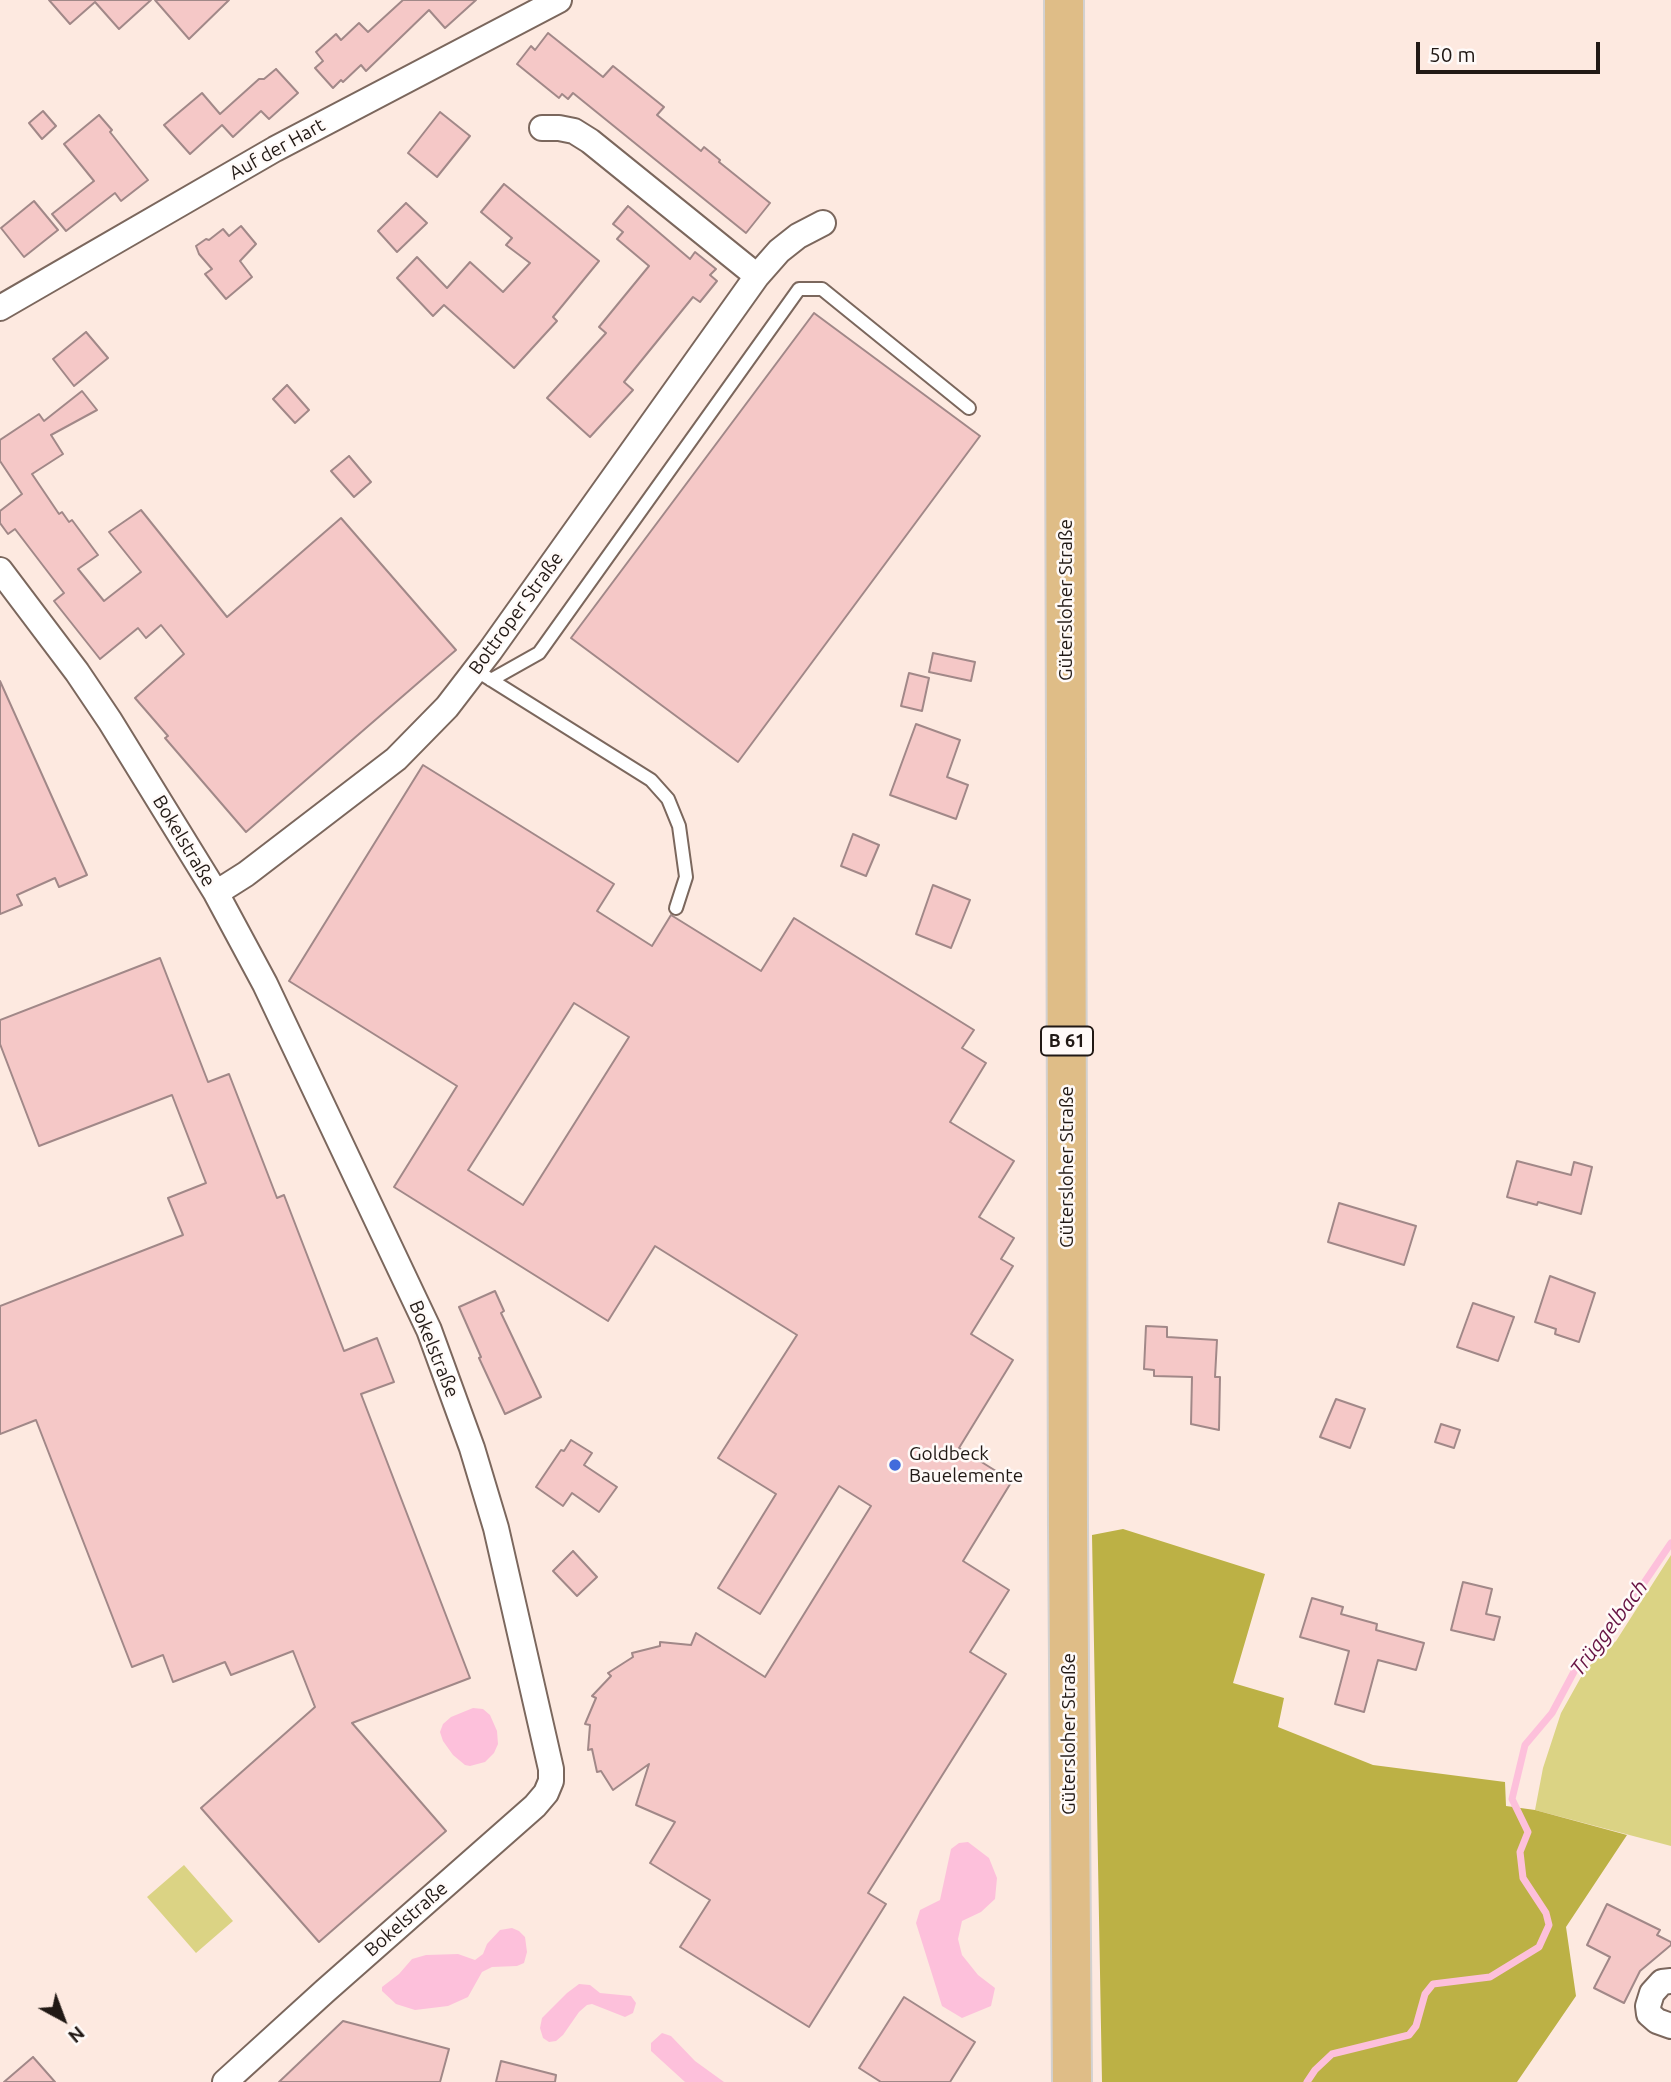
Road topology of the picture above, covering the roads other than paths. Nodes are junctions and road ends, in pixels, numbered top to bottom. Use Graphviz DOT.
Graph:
graph roads {
  1 [pos="559,0"];
  2 [pos="1064,0"];
  3 [pos="542,128"];
  4 [pos="823,223"];
  5 [pos="757,276"];
  6 [pos="0,307"];
  7 [pos="970,408"];
  8 [pos="0,570"];
  9 [pos="483,675"];
  10 [pos="216,893"];
  11 [pos="676,908"];
  12 [pos="1671,1981"];
  13 [pos="1671,2026"];
  14 [pos="225,2082"];
  15 [pos="1072,2082"];
  1 -- 6 [label="street, Auf der Hart"];
  2 -- 15 [label="main road, Gütersloher Straße / B 61"];
  3 -- 5 [label="street"];
  4 -- 5 [label="street, Bottroper Straße"];
  5 -- 9 [label="street, Bottroper Straße"];
  7 -- 9 [label="lane"];
  8 -- 10 [label="street, Bokelstraße"];
  9 -- 10 [label="street, Bottroper Straße"];
  9 -- 11 [label="lane"];
  10 -- 14 [label="street, Bokelstraße"];
  12 -- 13 [label="street"];
}
